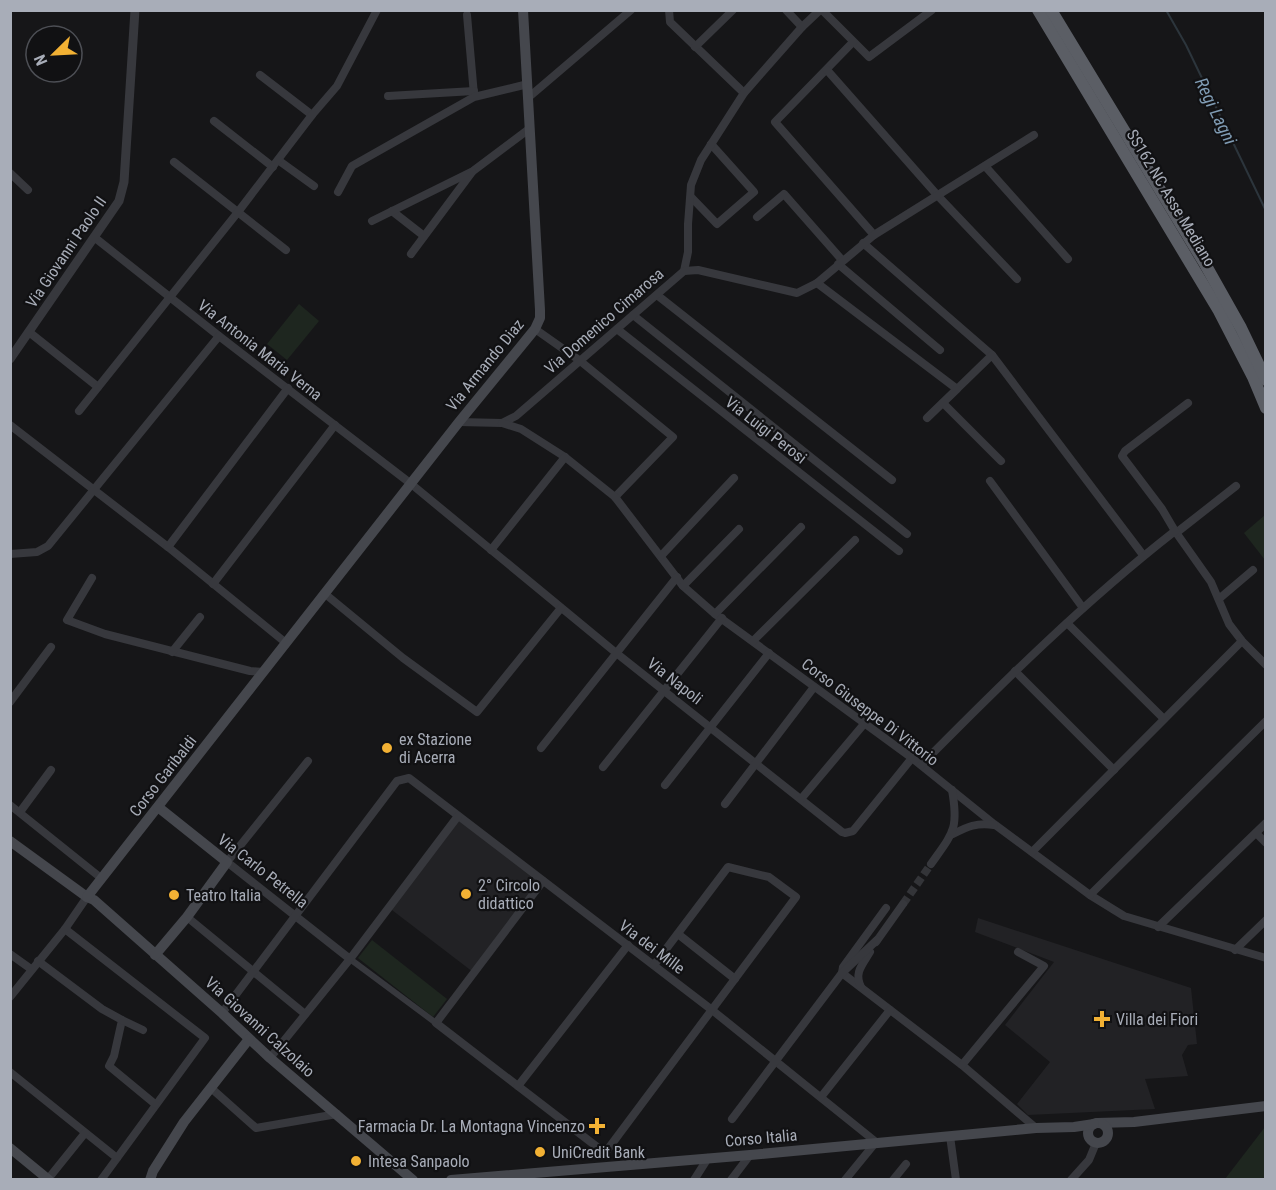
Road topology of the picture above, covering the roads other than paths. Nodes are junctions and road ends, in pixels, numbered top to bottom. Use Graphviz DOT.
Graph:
graph roads {
  1 [pos="135,10"];
  2 [pos="377,10"];
  3 [pos="523,10"];
  4 [pos="631,10"];
  5 [pos="669,10"];
  6 [pos="734,10"];
  7 [pos="786,10"];
  8 [pos="821,10"];
  9 [pos="932,10"];
  10 [pos="1038,10"];
  11 [pos="1051,10"];
  12 [pos="467,15"];
  13 [pos="802,27"];
  14 [pos="853,42"];
  15 [pos="695,47"];
  16 [pos="827,70"];
  17 [pos="260,75"];
  18 [pos="528,84"];
  19 [pos="744,93"];
  20 [pos="474,94"];
  21 [pos="388,96"];
  22 [pos="529,97"];
  23 [pos="312,115"];
  24 [pos="214,121"];
  25 [pos="529,129"];
  26 [pos="1034,135"];
  27 [pos="711,144"];
  28 [pos="174,162"];
  29 [pos="275,164"];
  30 [pos="986,166"];
  31 [pos="473,171"];
  32 [pos="10,173"];
  33 [pos="314,186"];
  34 [pos="28,190"];
  35 [pos="338,192"];
  36 [pos="938,196"];
  37 [pos="691,197"];
  38 [pos="392,211"];
  39 [pos="238,212"];
  40 [pos="757,217"];
  41 [pos="372,221"];
  42 [pos="874,235"];
  43 [pos="424,236"];
  44 [pos="94,237"];
  45 [pos="863,243"];
  46 [pos="286,249"];
  47 [pos="411,254"];
  48 [pos="1068,259"];
  49 [pos="840,262"];
  50 [pos="684,271"];
  51 [pos="1017,279"];
  52 [pos="817,283"];
  53 [pos="657,295"];
  54 [pos="170,297"];
  55 [pos="633,315"];
  56 [pos="535,329"];
  57 [pos="617,329"];
  58 [pos="29,332"];
  59 [pos="219,336"];
  60 [pos="940,350"];
  61 [pos="992,355"];
  62 [pos="10,359"];
  63 [pos="579,360"];
  64 [pos="1266,380"];
  65 [pos="98,387"];
  66 [pos="288,388"];
  67 [pos="957,390"];
  68 [pos="943,403"];
  69 [pos="1188,403"];
  70 [pos="1266,408"];
  71 [pos="80,411"];
  72 [pos="927,418"];
  73 [pos="459,422"];
  74 [pos="502,423"];
  75 [pos="10,425"];
  76 [pos="335,425"];
  77 [pos="565,457"];
  78 [pos="1001,461"];
  79 [pos="734,478"];
  80 [pos="892,480"];
  81 [pos="990,481"];
  82 [pos="410,483"];
  83 [pos="1236,486"];
  84 [pos="95,490"];
  85 [pos="615,497"];
  86 [pos="801,527"];
  87 [pos="739,529"];
  88 [pos="1175,532"];
  89 [pos="907,534"];
  90 [pos="855,540"];
  91 [pos="168,547"];
  92 [pos="491,550"];
  93 [pos="899,551"];
  94 [pos="10,554"];
  95 [pos="1143,555"];
  96 [pos="661,556"];
  97 [pos="1253,570"];
  98 [pos="677,577"];
  99 [pos="92,578"];
  100 [pos="213,584"];
  101 [pos="683,586"];
  102 [pos="324,593"];
  103 [pos="1220,598"];
  104 [pos="561,608"];
  105 [pos="1083,608"];
  106 [pos="718,616"];
  107 [pos="200,617"];
  108 [pos="1067,623"];
  109 [pos="753,641"];
  110 [pos="1242,641"];
  111 [pos="286,643"];
  112 [pos="51,647"];
  113 [pos="172,652"];
  114 [pos="615,652"];
  115 [pos="769,653"];
  116 [pos="1266,665"];
  117 [pos="1016,671"];
  118 [pos="263,672"];
  119 [pos="814,687"];
  120 [pos="663,688"];
  121 [pos="10,702"];
  122 [pos="1164,718"];
  123 [pos="1266,721"];
  124 [pos="864,724"];
  125 [pos="710,726"];
  126 [pos="541,748"];
  127 [pos="912,758"];
  128 [pos="308,761"];
  129 [pos="754,763"];
  130 [pos="921,765"];
  131 [pos="603,767"];
  132 [pos="51,770"];
  133 [pos="1114,770"];
  134 [pos="665,785"];
  135 [pos="952,790"];
  136 [pos="801,799"];
  137 [pos="725,804"];
  138 [pos="10,805"];
  139 [pos="158,807"];
  140 [pos="20,812"];
  141 [pos="458,816"];
  142 [pos="1266,823"];
  143 [pos="996,826"];
  144 [pos="1256,833"];
  145 [pos="953,834"];
  146 [pos="10,841"];
  147 [pos="1266,843"];
  148 [pos="1032,852"];
  149 [pos="227,862"];
  150 [pos="931,864"];
  151 [pos="101,878"];
  152 [pos="543,881"];
  153 [pos="1090,896"];
  154 [pos="87,897"];
  155 [pos="903,904"];
  156 [pos="886,908"];
  157 [pos="296,916"];
  158 [pos="187,918"];
  159 [pos="1266,920"];
  160 [pos="1158,927"];
  161 [pos="65,929"];
  162 [pos="678,934"];
  163 [pos="878,940"];
  164 [pos="628,945"];
  165 [pos="1235,950"];
  166 [pos="1018,952"];
  167 [pos="10,954"];
  168 [pos="155,955"];
  169 [pos="1266,958"];
  170 [pos="350,959"];
  171 [pos="38,961"];
  172 [pos="654,965"];
  173 [pos="31,969"];
  174 [pos="253,971"];
  175 [pos="842,973"];
  176 [pos="735,979"];
  177 [pos="862,989"];
  178 [pos="10,997"];
  179 [pos="712,1010"];
  180 [pos="890,1010"];
  181 [pos="222,1012"];
  182 [pos="305,1014"];
  183 [pos="122,1020"];
  184 [pos="436,1023"];
  185 [pos="143,1030"];
  186 [pos="249,1039"];
  187 [pos="270,1058"];
  188 [pos="776,1060"];
  189 [pos="962,1065"];
  190 [pos="10,1072"];
  191 [pos="518,1086"];
  192 [pos="211,1088"];
  193 [pos="821,1097"];
  194 [pos="155,1104"];
  195 [pos="1266,1106"];
  196 [pos="337,1114"];
  197 [pos="732,1119"];
  198 [pos="1134,1122"];
  199 [pos="1095,1123"];
  200 [pos="1074,1127"];
  201 [pos="1036,1128"];
  202 [pos="85,1132"];
  203 [pos="950,1136"];
  204 [pos="1097,1140"];
  205 [pos="876,1142"];
  206 [pos="10,1148"];
  207 [pos="605,1153"];
  208 [pos="750,1155"];
  209 [pos="117,1158"];
  210 [pos="708,1158"];
  211 [pos="906,1164"];
  212 [pos="609,1166"];
  213 [pos="49,1179"];
  214 [pos="101,1179"];
  215 [pos="150,1179"];
  216 [pos="413,1179"];
  217 [pos="451,1179"];
  218 [pos="694,1179"];
  219 [pos="732,1179"];
  220 [pos="845,1179"];
  221 [pos="893,1179"];
  222 [pos="956,1179"];
  223 [pos="1071,1179"];
  1 -- 44 [label="street, Via Giovanni Paolo II"];
  2 -- 23 [label="street"];
  3 -- 18 [label="main road, Via Armando Diaz"];
  4 -- 22 [label="street"];
  5 -- 15 [label="street"];
  6 -- 15 [label="street"];
  7 -- 13 [label="street"];
  8 -- 13 [label="street"];
  8 -- 14 [label="street"];
  9 -- 14 [label="street"];
  10 -- 70 [label="highway, SS162 NC Asse Mediano"];
  11 -- 64 [label="highway, SS162 NC Asse Mediano"];
  12 -- 20 [label="street"];
  13 -- 19 [label="street"];
  14 -- 16 [label="street"];
  15 -- 19 [label="street"];
  16 -- 36 [label="street"];
  16 -- 42 [label="street"];
  17 -- 23 [label="street"];
  18 -- 20 [label="street"];
  18 -- 22 [label="main road, Via Armando Diaz"];
  19 -- 27 [label="street"];
  20 -- 21 [label="street"];
  20 -- 35 [label="street"];
  22 -- 25 [label="main road, Via Armando Diaz"];
  23 -- 29 [label="street"];
  24 -- 29 [label="street"];
  25 -- 31 [label="street"];
  25 -- 56 [label="main road, Via Armando Diaz"];
  26 -- 30 [label="street, Via Domenico Cimarosa"];
  27 -- 37 [label="street"];
  27 -- 37 [label="street"];
  28 -- 39 [label="street"];
  29 -- 33 [label="street"];
  29 -- 39 [label="street"];
  30 -- 36 [label="street, Via Domenico Cimarosa"];
  30 -- 48 [label="street"];
  31 -- 38 [label="street"];
  31 -- 43 [label="street"];
  32 -- 34 [label="street"];
  36 -- 42 [label="street, Via Domenico Cimarosa"];
  36 -- 51 [label="street"];
  37 -- 50 [label="street"];
  38 -- 41 [label="street"];
  38 -- 43 [label="street"];
  39 -- 46 [label="street"];
  39 -- 54 [label="street"];
  40 -- 49 [label="street"];
  42 -- 45 [label="street, Via Domenico Cimarosa"];
  43 -- 47 [label="street"];
  44 -- 54 [label="street, Via Antonia Maria Verna"];
  44 -- 58 [label="street, Via Giovanni Paolo II"];
  45 -- 49 [label="street, Via Domenico Cimarosa"];
  45 -- 61 [label="street"];
  49 -- 52 [label="street, Via Domenico Cimarosa"];
  49 -- 60 [label="street"];
  50 -- 52 [label="street, Via Domenico Cimarosa"];
  50 -- 53 [label="street, Via Domenico Cimarosa"];
  52 -- 67 [label="street"];
  53 -- 55 [label="street, Via Domenico Cimarosa"];
  53 -- 80 [label="street"];
  54 -- 59 [label="street, Via Antonia Maria Verna"];
  54 -- 65 [label="street"];
  55 -- 57 [label="street, Via Domenico Cimarosa"];
  55 -- 89 [label="street"];
  56 -- 63 [label="street"];
  56 -- 73 [label="main road, Via Armando Diaz"];
  57 -- 63 [label="street, Via Domenico Cimarosa"];
  57 -- 93 [label="street, Via Luigi Perosi"];
  58 -- 62 [label="street, Via Giovanni Paolo II"];
  58 -- 65 [label="street"];
  59 -- 66 [label="street, Via Antonia Maria Verna"];
  59 -- 84 [label="street"];
  61 -- 67 [label="street"];
  61 -- 95 [label="street"];
  63 -- 74 [label="street, Via Domenico Cimarosa"];
  63 -- 85 [label="street"];
  65 -- 71 [label="street"];
  66 -- 76 [label="street, Via Antonia Maria Verna"];
  66 -- 91 [label="street"];
  67 -- 68 [label="street"];
  68 -- 72 [label="street"];
  68 -- 78 [label="street"];
  69 -- 88 [label="street"];
  73 -- 74 [label="street"];
  73 -- 82 [label="main road, Via Armando Diaz"];
  74 -- 77 [label="street, Corso Giuseppe Di Vittorio"];
  75 -- 84 [label="street"];
  76 -- 82 [label="street, Via Antonia Maria Verna"];
  76 -- 100 [label="street"];
  77 -- 85 [label="street, Corso Giuseppe Di Vittorio"];
  77 -- 92 [label="street"];
  79 -- 96 [label="street"];
  81 -- 105 [label="street"];
  82 -- 92 [label="street, Via Napoli"];
  82 -- 102 [label="main road, Via Armando Diaz"];
  83 -- 88 [label="street"];
  84 -- 91 [label="street"];
  84 -- 94 [label="street"];
  85 -- 96 [label="street, Corso Giuseppe Di Vittorio"];
  86 -- 106 [label="street"];
  87 -- 101 [label="street"];
  88 -- 95 [label="street"];
  88 -- 103 [label="street"];
  90 -- 109 [label="street"];
  91 -- 100 [label="street"];
  92 -- 104 [label="street, Via Napoli"];
  95 -- 105 [label="street"];
  96 -- 98 [label="street, Corso Giuseppe Di Vittorio"];
  97 -- 103 [label="street"];
  98 -- 101 [label="street, Corso Giuseppe Di Vittorio"];
  98 -- 114 [label="street"];
  99 -- 113 [label="street"];
  100 -- 111 [label="street"];
  101 -- 106 [label="street, Corso Giuseppe Di Vittorio"];
  102 -- 104 [label="street"];
  102 -- 111 [label="main road, Via Armando Diaz"];
  103 -- 110 [label="street"];
  104 -- 114 [label="street, Via Napoli"];
  105 -- 108 [label="street"];
  106 -- 109 [label="street, Corso Giuseppe Di Vittorio"];
  106 -- 120 [label="street"];
  107 -- 113 [label="street"];
  108 -- 117 [label="street"];
  108 -- 122 [label="street"];
  109 -- 115 [label="street, Corso Giuseppe Di Vittorio"];
  110 -- 116 [label="street"];
  110 -- 122 [label="street"];
  111 -- 118 [label="main road, Via Armando Diaz"];
  112 -- 121 [label="street"];
  113 -- 118 [label="street"];
  114 -- 120 [label="street, Via Napoli"];
  114 -- 126 [label="street"];
  115 -- 119 [label="street, Corso Giuseppe Di Vittorio"];
  115 -- 125 [label="street"];
  117 -- 130 [label="street"];
  117 -- 133 [label="street"];
  118 -- 139 [label="main road, Corso Garibaldi"];
  119 -- 124 [label="street, Corso Giuseppe Di Vittorio"];
  119 -- 129 [label="street"];
  120 -- 125 [label="street, Via Napoli"];
  120 -- 131 [label="street"];
  122 -- 133 [label="street"];
  123 -- 153 [label="street"];
  124 -- 127 [label="street, Corso Giuseppe Di Vittorio"];
  124 -- 136 [label="street"];
  125 -- 129 [label="street, Via Napoli"];
  125 -- 134 [label="street"];
  127 -- 130 [label="street, Corso Giuseppe Di Vittorio"];
  127 -- 136 [label="street, Via Napoli"];
  128 -- 149 [label="street"];
  129 -- 136 [label="street, Via Napoli"];
  129 -- 137 [label="street"];
  130 -- 135 [label="street, Corso Giuseppe Di Vittorio"];
  132 -- 140 [label="street"];
  133 -- 148 [label="street"];
  135 -- 143 [label="street, Corso Giuseppe Di Vittorio"];
  135 -- 145 [label="street"];
  138 -- 140 [label="street"];
  139 -- 149 [label="main road, Via Carlo Petrella"];
  139 -- 151 [label="main road, Corso Garibaldi"];
  140 -- 151 [label="street"];
  141 -- 152 [label="street, Via dei Mille"];
  141 -- 157 [label="street, Via dei Mille"];
  141 -- 170 [label="street"];
  142 -- 144 [label="street"];
  143 -- 145 [label="street"];
  143 -- 148 [label="street, Corso Giuseppe Di Vittorio"];
  144 -- 147 [label="street"];
  144 -- 160 [label="street"];
  145 -- 150 [label="street"];
  146 -- 154 [label="main road, Via Giovanni Calzolaio"];
  148 -- 153 [label="street, Corso Giuseppe Di Vittorio"];
  149 -- 157 [label="street, Via Carlo Petrella"];
  149 -- 158 [label="main road"];
  151 -- 154 [label="main road, Corso Garibaldi"];
  152 -- 164 [label="street, Via dei Mille"];
  152 -- 184 [label="street"];
  153 -- 160 [label="street, Corso Giuseppe Di Vittorio"];
  154 -- 161 [label="street"];
  154 -- 168 [label="main road, Via Giovanni Calzolaio"];
  155 -- 163 [label="street"];
  156 -- 175 [label="street"];
  157 -- 170 [label="street, Via Carlo Petrella"];
  157 -- 174 [label="street"];
  158 -- 168 [label="main road"];
  158 -- 174 [label="street"];
  159 -- 165 [label="street"];
  160 -- 165 [label="street, Corso Giuseppe Di Vittorio"];
  161 -- 171 [label="street"];
  161 -- 194 [label="street"];
  162 -- 172 [label="street"];
  162 -- 176 [label="street"];
  162 -- 176 [label="street"];
  163 -- 175 [label="street"];
  163 -- 177 [label="street"];
  164 -- 172 [label="street, Via dei Mille"];
  164 -- 191 [label="street"];
  165 -- 169 [label="street, Corso Giuseppe Di Vittorio"];
  166 -- 189 [label="street"];
  167 -- 173 [label="street"];
  168 -- 181 [label="main road, Via Giovanni Calzolaio"];
  170 -- 182 [label="street"];
  170 -- 184 [label="street"];
  171 -- 173 [label="street"];
  171 -- 183 [label="street"];
  172 -- 179 [label="street, Via dei Mille"];
  173 -- 178 [label="street"];
  174 -- 181 [label="street"];
  174 -- 182 [label="street"];
  175 -- 177 [label="street"];
  175 -- 188 [label="street"];
  176 -- 179 [label="street"];
  177 -- 180 [label="street"];
  179 -- 188 [label="street, Via dei Mille"];
  179 -- 207 [label="street"];
  180 -- 189 [label="street"];
  180 -- 193 [label="street"];
  181 -- 186 [label="main road, Via Giovanni Calzolaio"];
  182 -- 187 [label="street"];
  183 -- 185 [label="street"];
  183 -- 194 [label="street"];
  184 -- 191 [label="street"];
  186 -- 187 [label="main road, Via Giovanni Calzolaio"];
  186 -- 192 [label="main road"];
  187 -- 196 [label="main road, Via Giovanni Calzolaio"];
  188 -- 193 [label="street, Via dei Mille"];
  188 -- 197 [label="street"];
  189 -- 201 [label="street"];
  190 -- 202 [label="street"];
  191 -- 207 [label="street"];
  192 -- 196 [label="street"];
  192 -- 215 [label="main road"];
  193 -- 205 [label="street, Via dei Mille"];
  194 -- 209 [label="street"];
  195 -- 198 [label="main road, Corso Italia"];
  196 -- 216 [label="main road, Via Giovanni Calzolaio"];
  198 -- 199 [label="main road, Corso Italia"];
  198 -- 204 [label="main road, Corso Italia"];
  199 -- 200 [label="main road, Corso Italia"];
  199 -- 204 [label="main road"];
  199 -- 204 [label="main road"];
  200 -- 201 [label="main road, Corso Italia"];
  200 -- 204 [label="main road"];
  201 -- 203 [label="main road, Corso Italia"];
  202 -- 209 [label="street"];
  202 -- 213 [label="street"];
  203 -- 205 [label="main road, Corso Italia"];
  203 -- 222 [label="street"];
  204 -- 223 [label="street"];
  205 -- 208 [label="main road, Corso Italia"];
  205 -- 220 [label="street"];
  206 -- 213 [label="main road"];
  207 -- 212 [label="street"];
  208 -- 210 [label="main road, Corso Italia"];
  208 -- 219 [label="street"];
  209 -- 214 [label="street"];
  210 -- 212 [label="main road, Corso Italia"];
  210 -- 218 [label="street"];
  211 -- 221 [label="street"];
  212 -- 217 [label="main road, Corso Italia"];
}
